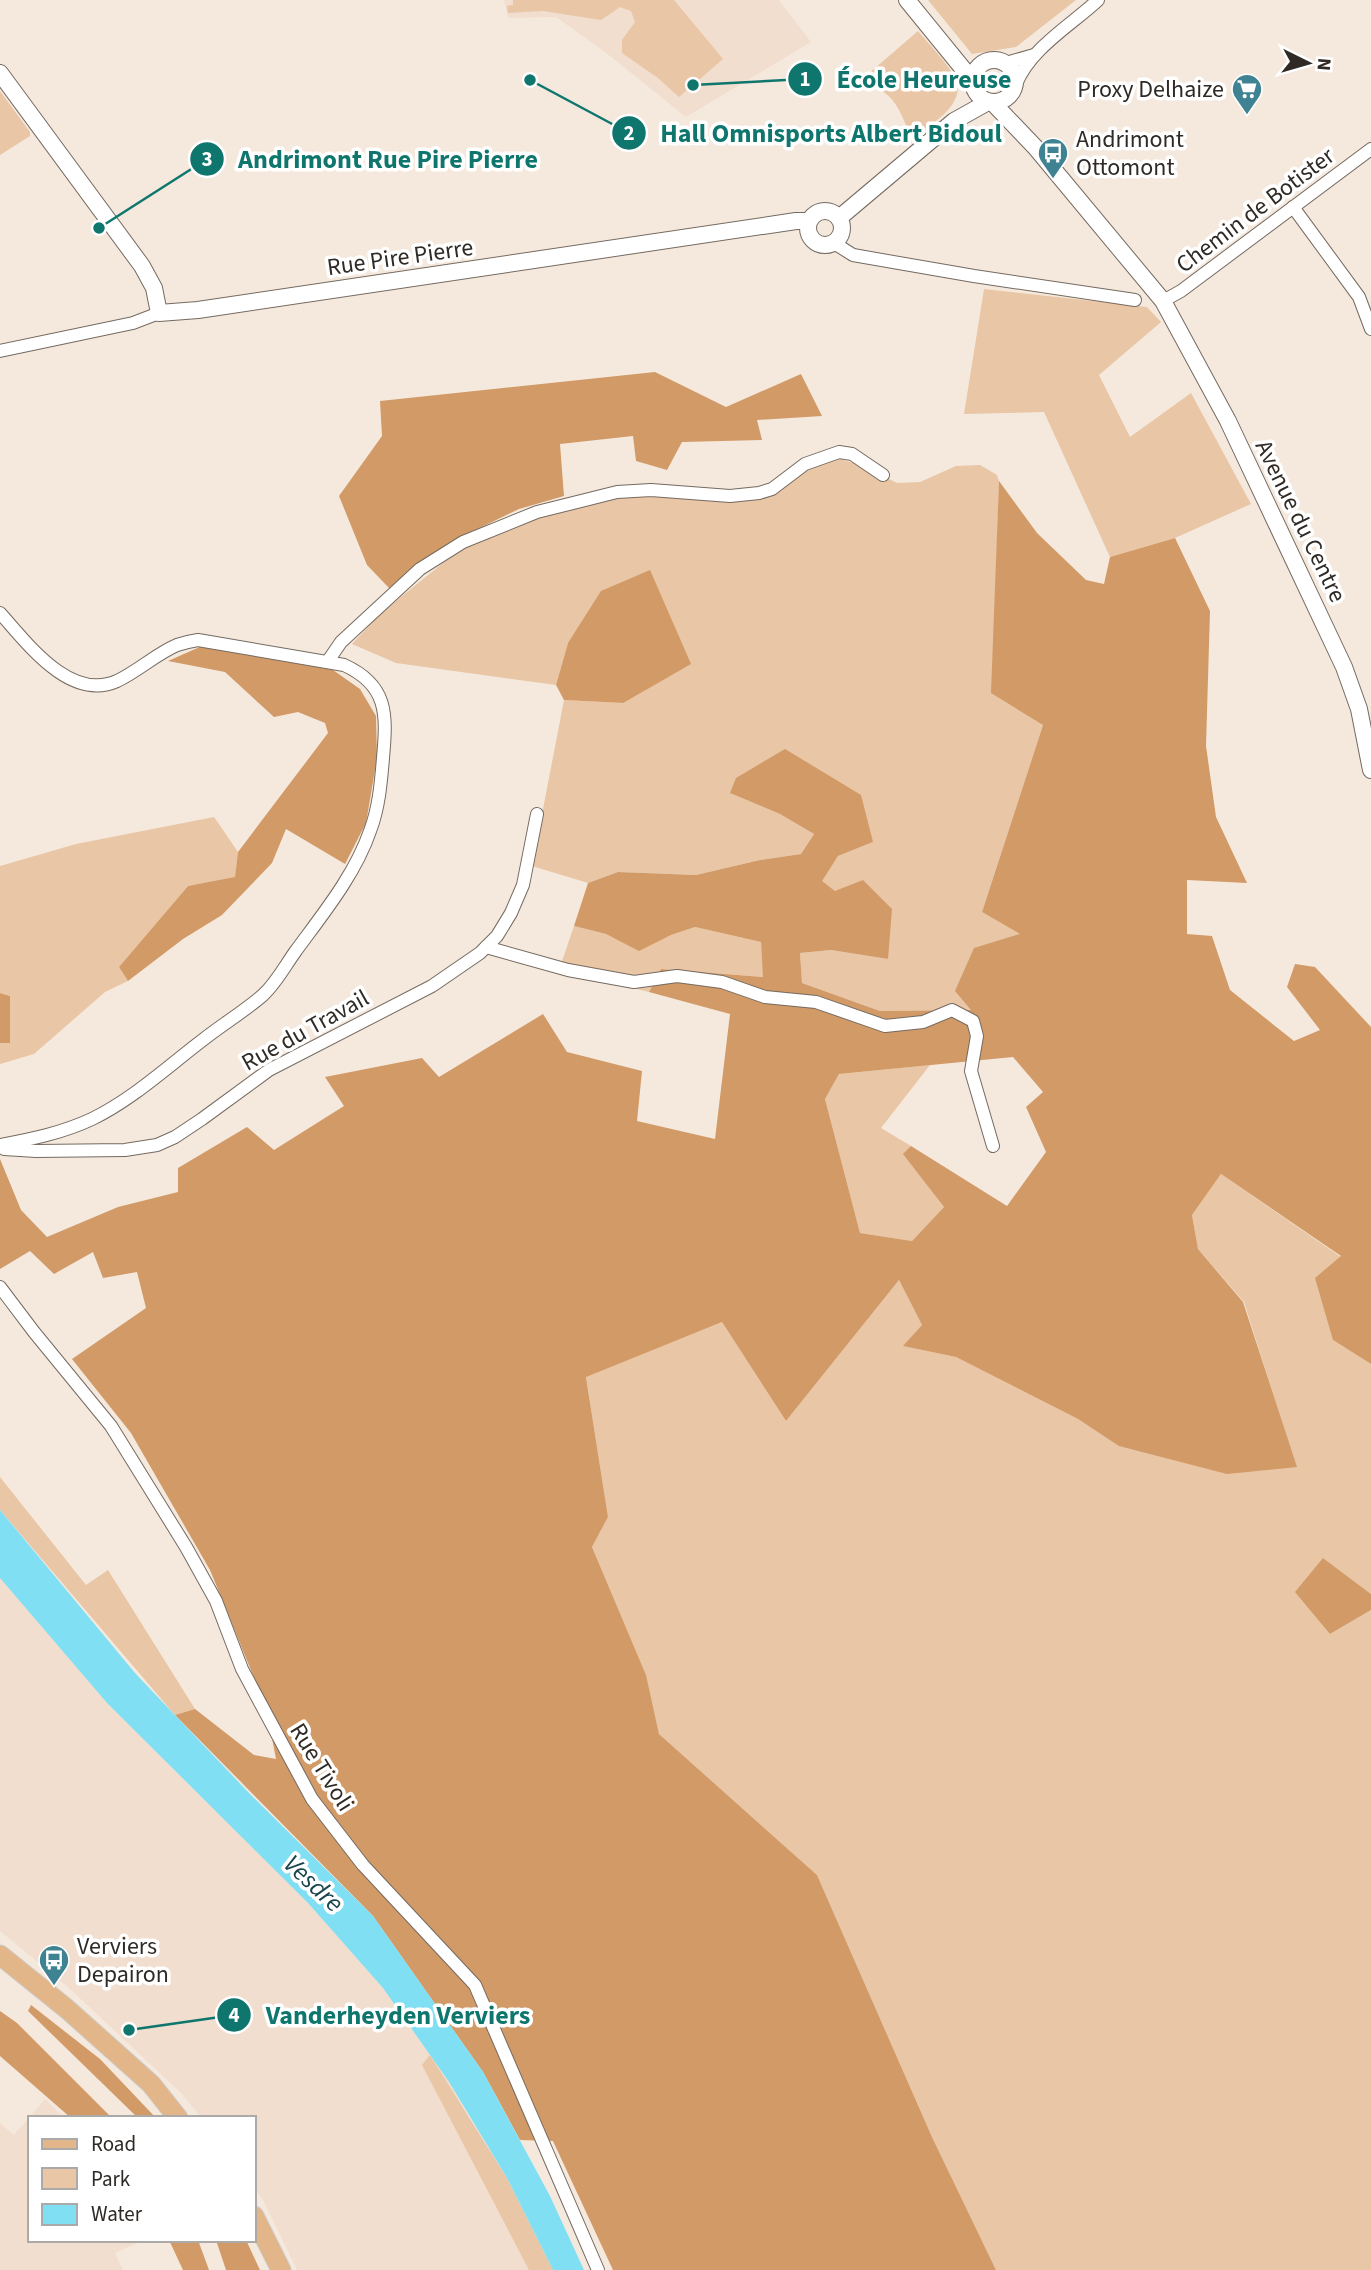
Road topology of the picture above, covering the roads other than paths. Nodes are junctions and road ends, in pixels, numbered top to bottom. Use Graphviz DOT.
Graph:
graph roads {
  1 [pos="908,0"];
  2 [pos="1098,0"];
  3 [pos="932,28"];
  4 [pos="1034,55"];
  5 [pos="986,61"];
  6 [pos="1006,63"];
  7 [pos="0,73"];
  8 [pos="973,82"];
  9 [pos="1013,90"];
  10 [pos="990,102"];
  11 [pos="961,116"];
  12 [pos="1035,147"];
  13 [pos="1371,149"];
  14 [pos="1293,207"];
  15 [pos="839,218"];
  16 [pos="809,221"];
  17 [pos="834,243"];
  18 [pos="1135,300"];
  19 [pos="1163,301"];
  20 [pos="159,313"];
  21 [pos="1371,329"];
  22 [pos="0,351"];
  23 [pos="883,475"];
  24 [pos="0,613"];
  25 [pos="328,662"];
  26 [pos="1371,771"];
  27 [pos="537,814"];
  28 [pos="486,947"];
  29 [pos="993,1146"];
  30 [pos="0,1147"];
  31 [pos="0,1287"];
  32 [pos="0,1955"];
  33 [pos="176,2116"];
  34 [pos="256,2220"];
  35 [pos="282,2270"];
  36 [pos="598,2270"];
  1 -- 3 [label="street"];
  2 -- 4 [label="street"];
  3 -- 5 [label="street"];
  3 -- 8 [label="street"];
  4 -- 6 [label="street"];
  4 -- 9 [label="street"];
  5 -- 6 [label="street"];
  5 -- 8 [label="street"];
  6 -- 9 [label="street"];
  7 -- 20 [label="street"];
  8 -- 10 [label="street"];
  8 -- 11 [label="street"];
  9 -- 10 [label="street"];
  9 -- 12 [label="street"];
  10 -- 11 [label="street"];
  10 -- 12 [label="street"];
  11 -- 15 [label="street"];
  12 -- 19 [label="street, Avenue du Centre"];
  13 -- 14 [label="street, Chemin de Botister"];
  14 -- 19 [label="street, Chemin de Botister"];
  14 -- 21 [label="street"];
  15 -- 16 [label="street"];
  15 -- 17 [label="street"];
  16 -- 17 [label="street"];
  16 -- 20 [label="street, Rue Pire Pierre"];
  17 -- 18 [label="street"];
  19 -- 26 [label="street, Avenue du Centre"];
  20 -- 22 [label="street, Rue Pire Pierre"];
  23 -- 25 [label="street"];
  24 -- 25 [label="street"];
  25 -- 30 [label="street"];
  27 -- 28 [label="street, Rue du Travail"];
  28 -- 29 [label="street"];
  28 -- 30 [label="street, Rue du Travail"];
  31 -- 36 [label="street, Rue Tivoli"];
  32 -- 33 [label="main road"];
  34 -- 35 [label="main road"];
}
